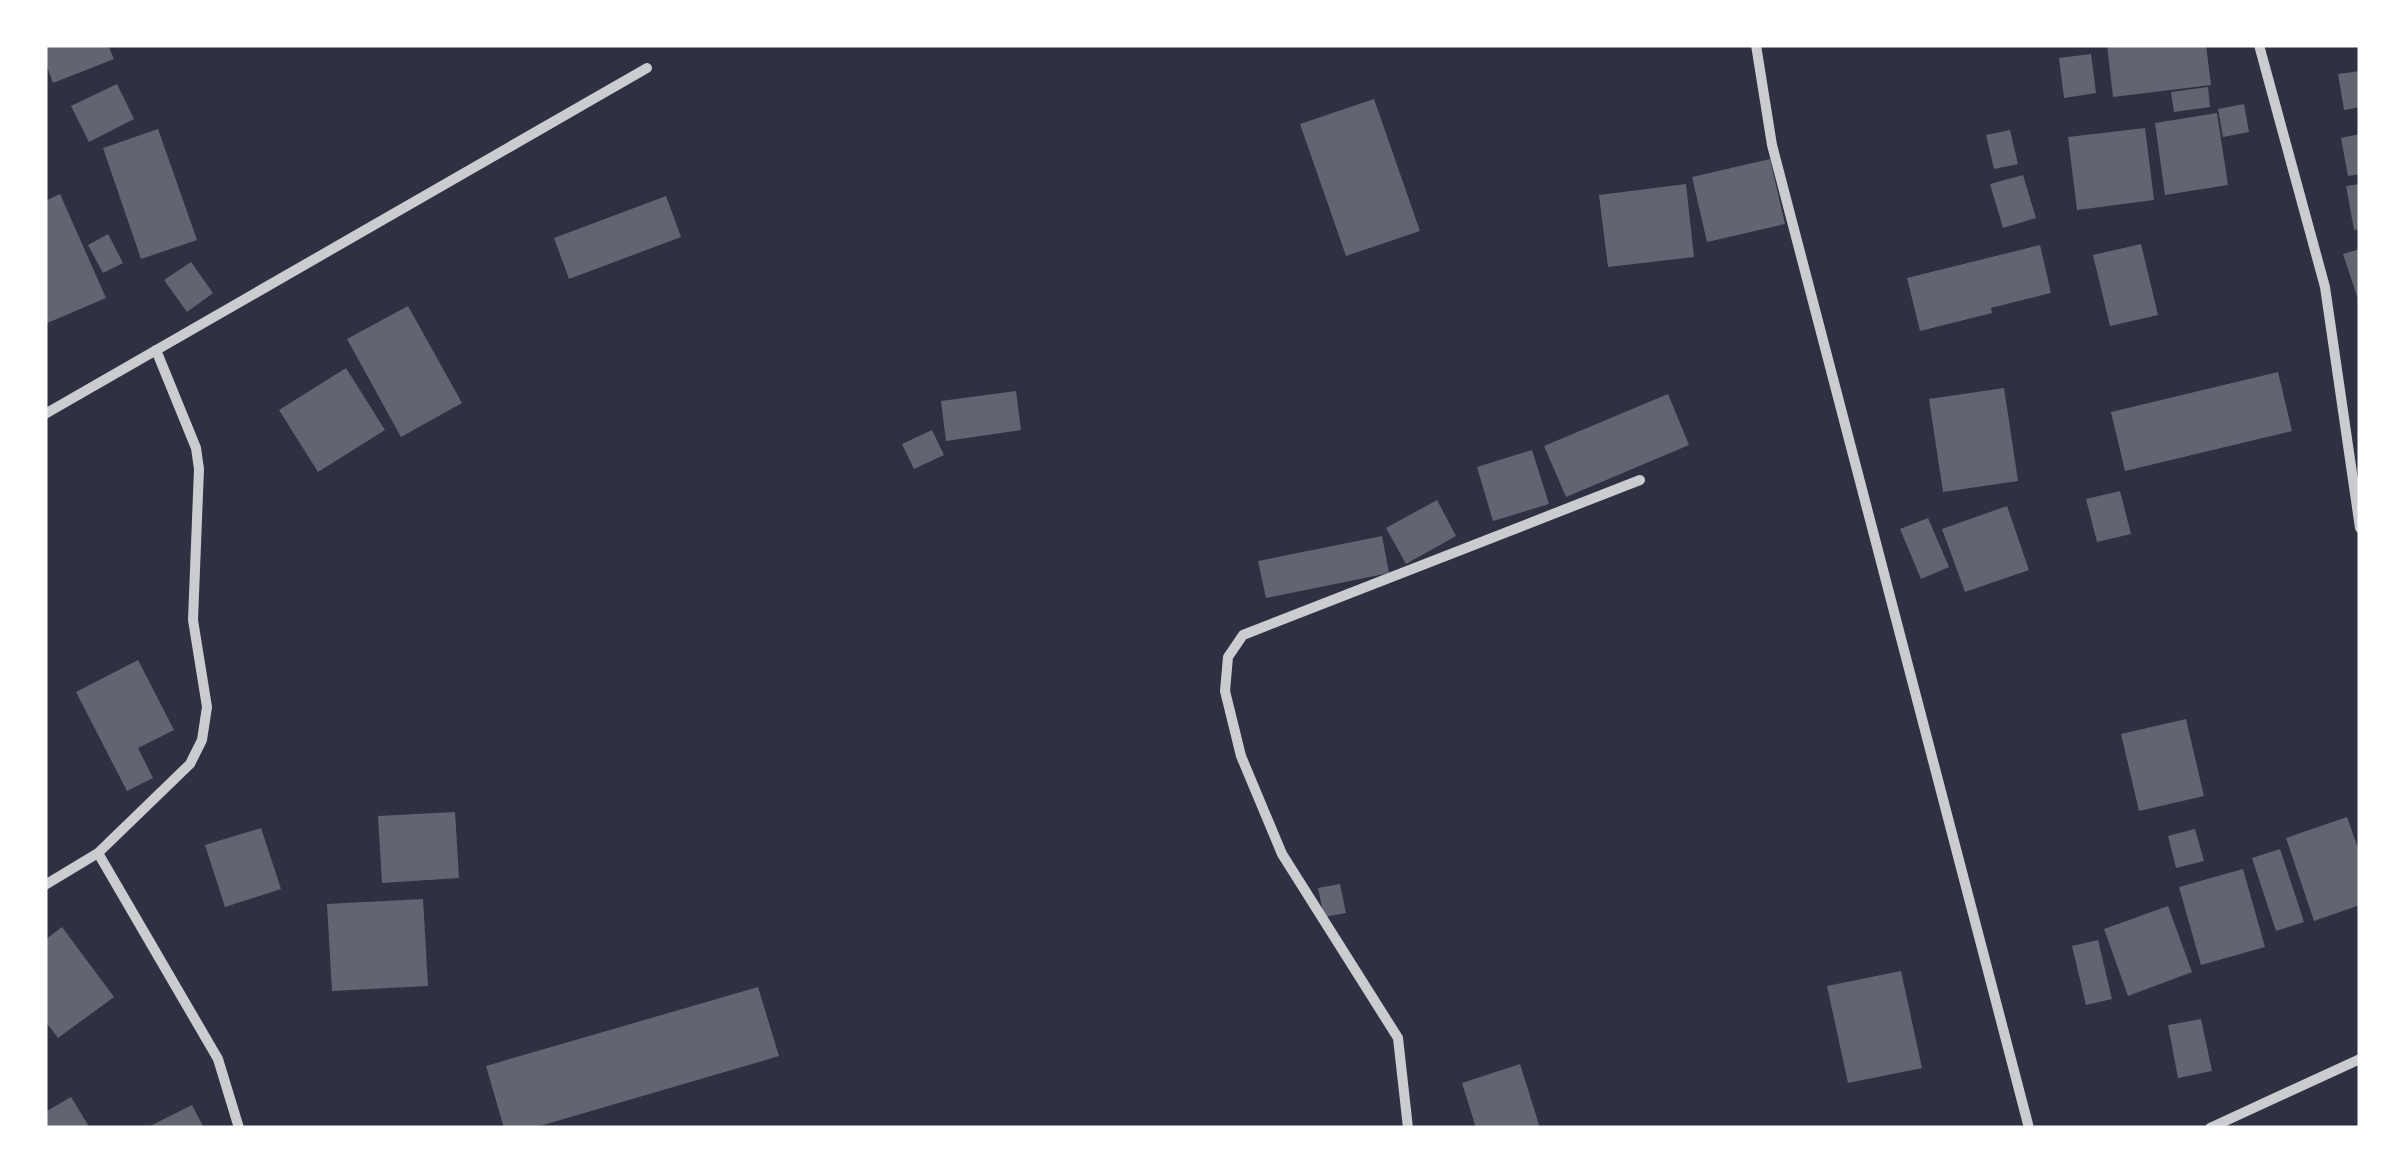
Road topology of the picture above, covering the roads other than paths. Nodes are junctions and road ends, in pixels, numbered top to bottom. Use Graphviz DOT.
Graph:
graph roads {
  1 [pos="1756,45"];
  2 [pos="2260,45"];
  3 [pos="647,68"];
  4 [pos="156,350"];
  5 [pos="45,414"];
  6 [pos="1640,480"];
  7 [pos="2360,528"];
  8 [pos="98,854"];
  9 [pos="45,885"];
  10 [pos="2360,1059"];
  11 [pos="240,1128"];
  12 [pos="1408,1128"];
  13 [pos="2029,1128"];
  14 [pos="2210,1128"];
  1 -- 13 [label="street"];
  2 -- 7 [label="street"];
  3 -- 4 [label="street"];
  4 -- 5 [label="street"];
  4 -- 8 [label="street"];
  6 -- 12 [label="street"];
  8 -- 9 [label="street"];
  8 -- 11 [label="street"];
  10 -- 14 [label="street"];
}
